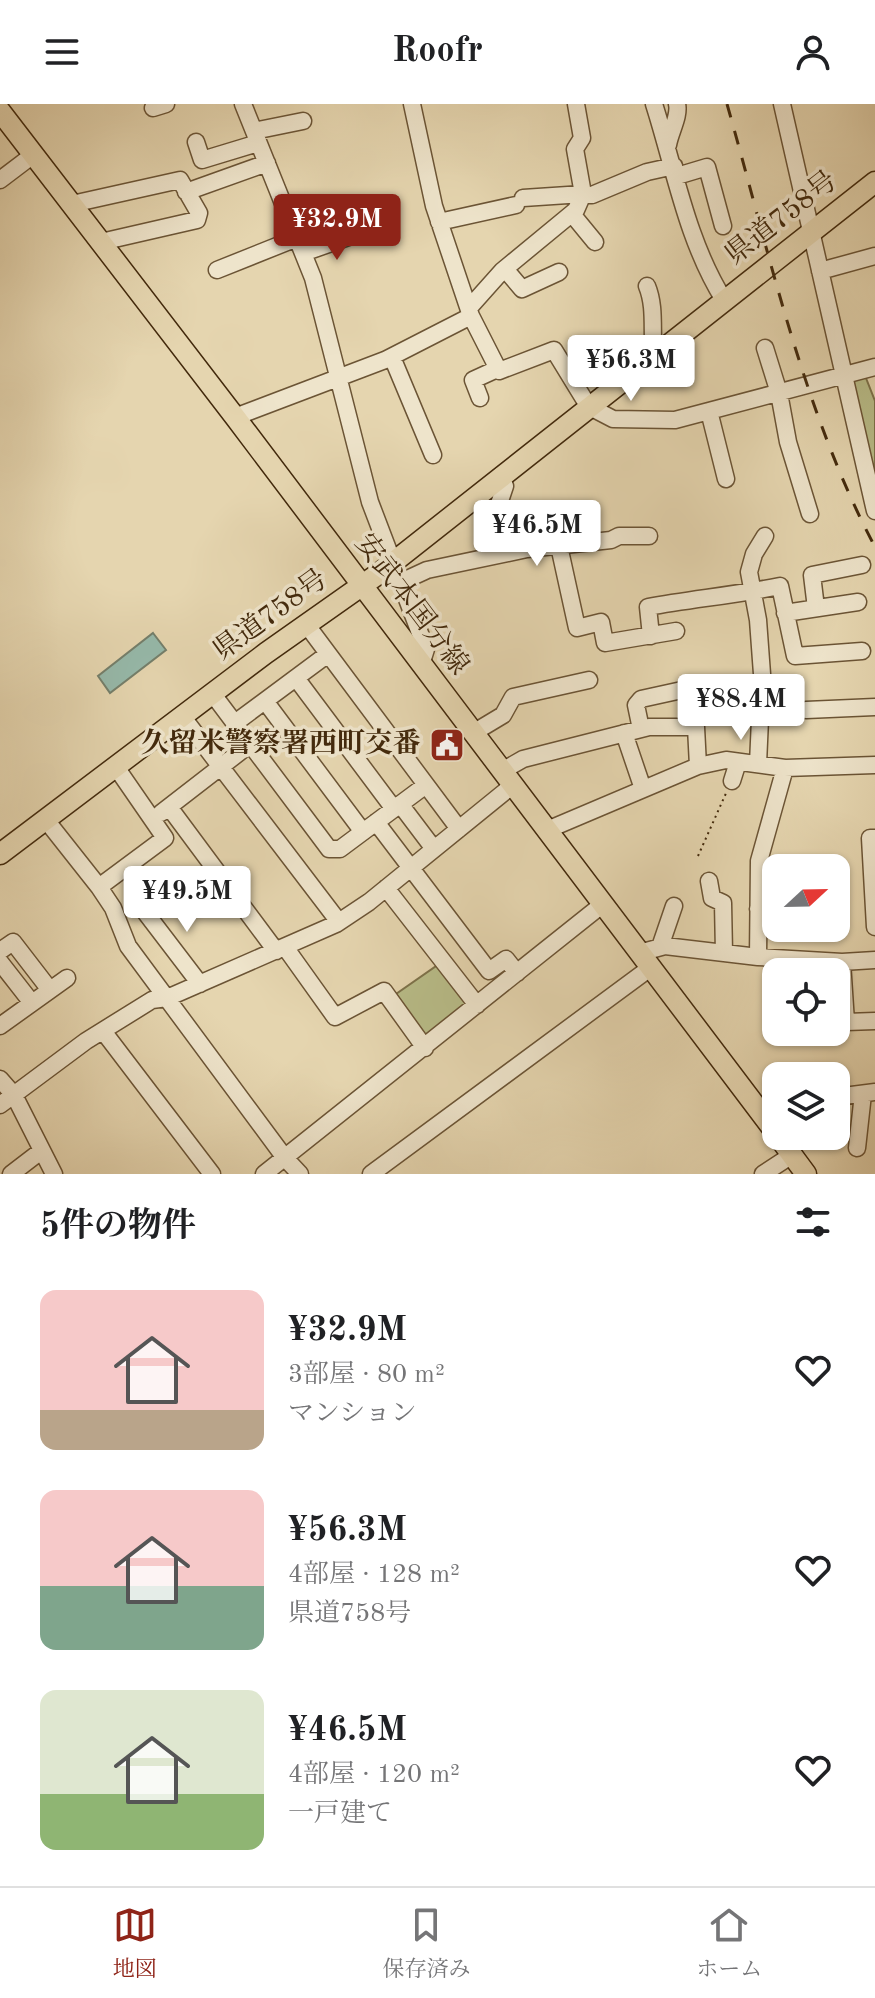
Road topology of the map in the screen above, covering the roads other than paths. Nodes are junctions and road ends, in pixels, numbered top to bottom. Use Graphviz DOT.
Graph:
graph roads {
  1 [pos="243,104"];
  2 [pos="412,104"];
  3 [pos="576,104"];
  4 [pos="654,104"];
  5 [pos="677,104"];
  6 [pos="782,104"];
  7 [pos="0,111"];
  8 [pos="303,121"];
  9 [pos="256,137"];
  10 [pos="196,142"];
  11 [pos="668,147"];
  12 [pos="33,155"];
  13 [pos="267,163"];
  14 [pos="675,171"];
  15 [pos="0,180"];
  16 [pos="875,182"];
  17 [pos="186,192"];
  18 [pos="583,194"];
  19 [pos="72,204"];
  20 [pos="319,213"];
  21 [pos="572,214"];
  22 [pos="439,222"];
  23 [pos="723,226"];
  24 [pos="811,233"];
  25 [pos="357,234"];
  26 [pos="297,238"];
  27 [pos="101,242"];
  28 [pos="595,242"];
  29 [pos="875,256"];
  30 [pos="505,269"];
  31 [pos="217,270"];
  32 [pos="820,271"];
  33 [pos="559,272"];
  34 [pos="647,286"];
  35 [pos="724,300"];
  36 [pos="470,312"];
  37 [pos="765,348"];
  38 [pos="654,356"];
  39 [pos="392,357"];
  40 [pos="875,367"];
  41 [pos="497,369"];
  42 [pos="843,375"];
  43 [pos="340,378"];
  44 [pos="779,393"];
  45 [pos="480,398"];
  46 [pos="590,407"];
  47 [pos="709,411"];
  48 [pos="235,417"];
  49 [pos="433,455"];
  50 [pos="500,476"];
  51 [pos="726,479"];
  52 [pos="875,511"];
  53 [pos="810,514"];
  54 [pos="649,536"];
  55 [pos="765,536"];
  56 [pos="559,546"];
  57 [pos="527,549"];
  58 [pos="393,562"];
  59 [pos="862,565"];
  60 [pos="401,582"];
  61 [pos="360,585"];
  62 [pos="753,591"];
  63 [pos="858,602"];
  64 [pos="816,608"];
  65 [pos="785,613"];
  66 [pos="306,624"];
  67 [pos="676,631"];
  68 [pos="651,636"];
  69 [pos="862,651"];
  70 [pos="328,654"];
  71 [pos="421,665"];
  72 [pos="296,678"];
  73 [pos="589,680"];
  74 [pos="682,690"];
  75 [pos="212,693"];
  76 [pos="265,701"];
  77 [pos="875,707"];
  78 [pos="806,710"];
  79 [pos="182,716"];
  80 [pos="235,723"];
  81 [pos="641,729"];
  82 [pos="473,733"];
  83 [pos="624,733"];
  84 [pos="245,748"];
  85 [pos="738,762"];
  86 [pos="758,764"];
  87 [pos="875,765"];
  88 [pos="698,766"];
  89 [pos="116,767"];
  90 [pos="221,767"];
  91 [pos="785,768"];
  92 [pos="507,778"];
  93 [pos="732,781"];
  94 [pos="426,785"];
  95 [pos="643,789"];
  96 [pos="397,806"];
  97 [pos="169,807"];
  98 [pos="46,820"];
  99 [pos="153,820"];
  100 [pos="369,827"];
  101 [pos="459,829"];
  102 [pos="547,830"];
  103 [pos="875,838"];
  104 [pos="434,849"];
  105 [pos="0,854"];
  106 [pos="409,869"];
  107 [pos="709,881"];
  108 [pos="99,887"];
  109 [pos="386,888"];
  110 [pos="603,904"];
  111 [pos="674,906"];
  112 [pos="142,908"];
  113 [pos="758,909"];
  114 [pos="762,909"];
  115 [pos="339,922"];
  116 [pos="875,927"];
  117 [pos="660,947"];
  118 [pos="280,949"];
  119 [pos="0,951"];
  120 [pos="724,953"];
  121 [pos="758,957"];
  122 [pos="775,958"];
  123 [pos="644,960"];
  124 [pos="875,960"];
  125 [pos="0,962"];
  126 [pos="850,962"];
  127 [pos="517,973"];
  128 [pos="67,978"];
  129 [pos="200,984"];
  130 [pos="50,990"];
  131 [pos="167,998"];
  132 [pos="32,1003"];
  133 [pos="477,1005"];
  134 [pos="875,1021"];
  135 [pos="850,1022"];
  136 [pos="0,1026"];
  137 [pos="103,1031"];
  138 [pos="425,1048"];
  139 [pos="0,1079"];
  140 [pos="869,1093"];
  141 [pos="14,1095"];
  142 [pos="0,1105"];
  143 [pos="762,1114"];
  144 [pos="857,1148"];
  145 [pos="789,1150"];
  146 [pos="41,1151"];
  147 [pos="792,1155"];
  148 [pos="285,1158"];
  149 [pos="11,1174"];
  150 [pos="54,1174"];
  151 [pos="212,1174"];
  152 [pos="264,1174"];
  153 [pos="300,1174"];
  154 [pos="371,1174"];
  155 [pos="763,1174"];
  156 [pos="806,1174"];
  1 -- 9 [label="street"];
  2 -- 22 [label="street"];
  3 -- 18 [label="street"];
  4 -- 11 [label="street"];
  5 -- 11 [label="street"];
  6 -- 24 [label="street"];
  7 -- 12 [label="main road, 安武本国分線"];
  8 -- 9 [label="street"];
  9 -- 10 [label="street"];
  9 -- 13 [label="street"];
  11 -- 14 [label="street"];
  12 -- 15 [label="street"];
  12 -- 19 [label="main road, 安武本国分線"];
  13 -- 17 [label="street"];
  13 -- 26 [label="street"];
  14 -- 18 [label="street"];
  14 -- 23 [label="street"];
  14 -- 35 [label="street"];
  16 -- 24 [label="main road, 県道758号"];
  17 -- 19 [label="street"];
  17 -- 27 [label="street"];
  18 -- 21 [label="street"];
  18 -- 22 [label="street"];
  19 -- 27 [label="main road, 安武本国分線"];
  20 -- 26 [label="street"];
  21 -- 28 [label="street"];
  21 -- 30 [label="street"];
  22 -- 36 [label="street"];
  24 -- 32 [label="street"];
  24 -- 35 [label="main road, 県道758号"];
  25 -- 26 [label="street"];
  26 -- 31 [label="street"];
  26 -- 43 [label="street"];
  27 -- 48 [label="main road, 安武本国分線"];
  29 -- 32 [label="street"];
  30 -- 33 [label="street"];
  30 -- 36 [label="street"];
  32 -- 42 [label="street"];
  34 -- 38 [label="street"];
  35 -- 38 [label="main road, 県道758号"];
  36 -- 39 [label="street"];
  36 -- 41 [label="street"];
  37 -- 44 [label="street"];
  38 -- 46 [label="main road, 県道758号"];
  39 -- 43 [label="street"];
  39 -- 49 [label="street"];
  40 -- 42 [label="street"];
  41 -- 45 [label="street"];
  41 -- 46 [label="street"];
  42 -- 44 [label="street"];
  42 -- 52 [label="street"];
  43 -- 48 [label="street"];
  43 -- 58 [label="street"];
  44 -- 47 [label="street"];
  44 -- 53 [label="street"];
  46 -- 47 [label="street"];
  46 -- 50 [label="main road, 県道758号"];
  47 -- 51 [label="street"];
  48 -- 61 [label="main road, 安武本国分線"];
  50 -- 57 [label="street"];
  50 -- 58 [label="main road, 県道758号"];
  54 -- 56 [label="street"];
  55 -- 62 [label="street"];
  56 -- 57 [label="street"];
  56 -- 68 [label="street"];
  57 -- 60 [label="street"];
  58 -- 60 [label="street"];
  58 -- 61 [label="main road, 県道758号"];
  59 -- 64 [label="street"];
  60 -- 71 [label="street"];
  61 -- 66 [label="main road, 県道758号"];
  61 -- 71 [label="main road, 安武本国分線"];
  62 -- 65 [label="street"];
  62 -- 68 [label="street"];
  62 -- 86 [label="street"];
  63 -- 64 [label="street"];
  64 -- 65 [label="street"];
  65 -- 69 [label="street"];
  66 -- 70 [label="street"];
  66 -- 75 [label="main road, 県道758号"];
  67 -- 68 [label="street"];
  70 -- 72 [label="street"];
  70 -- 94 [label="street"];
  71 -- 82 [label="main road, 安武本国分線"];
  72 -- 76 [label="street"];
  72 -- 96 [label="street"];
  73 -- 82 [label="street"];
  74 -- 81 [label="street"];
  75 -- 79 [label="main road, 県道758号"];
  75 -- 80 [label="street"];
  76 -- 80 [label="street"];
  76 -- 100 [label="street"];
  77 -- 78 [label="street"];
  79 -- 89 [label="main road, 県道758号"];
  79 -- 90 [label="street"];
  80 -- 100 [label="street"];
  81 -- 83 [label="street"];
  81 -- 88 [label="street"];
  82 -- 92 [label="main road, 安武本国分線"];
  83 -- 92 [label="street"];
  83 -- 95 [label="street"];
  84 -- 90 [label="street"];
  85 -- 86 [label="street"];
  85 -- 88 [label="street"];
  85 -- 93 [label="street"];
  86 -- 91 [label="street"];
  87 -- 91 [label="street"];
  88 -- 95 [label="street"];
  89 -- 98 [label="main road, 県道758号"];
  89 -- 99 [label="street"];
  90 -- 97 [label="street"];
  90 -- 115 [label="street"];
  91 -- 113 [label="street"];
  92 -- 101 [label="street"];
  92 -- 102 [label="main road, 安武本国分線"];
  94 -- 96 [label="street"];
  94 -- 101 [label="street"];
  95 -- 102 [label="street"];
  96 -- 100 [label="street"];
  96 -- 104 [label="street"];
  97 -- 99 [label="street"];
  97 -- 118 [label="street"];
  98 -- 105 [label="main road, 県道758号"];
  98 -- 108 [label="street"];
  99 -- 108 [label="street"];
  100 -- 106 [label="street"];
  101 -- 104 [label="street"];
  102 -- 110 [label="main road, 安武本国分線"];
  103 -- 116 [label="street"];
  104 -- 106 [label="street"];
  106 -- 109 [label="street"];
  106 -- 127 [label="street"];
  107 -- 120 [label="street"];
  108 -- 131 [label="street"];
  109 -- 115 [label="street"];
  109 -- 133 [label="street"];
  110 -- 123 [label="main road, 安武本国分線"];
  110 -- 127 [label="street"];
  111 -- 117 [label="street"];
  112 -- 129 [label="street"];
  113 -- 114 [label="street"];
  113 -- 121 [label="street"];
  115 -- 118 [label="street"];
  117 -- 120 [label="street"];
  117 -- 123 [label="street"];
  118 -- 129 [label="street"];
  118 -- 138 [label="street"];
  119 -- 130 [label="street"];
  120 -- 121 [label="street"];
  121 -- 122 [label="street"];
  123 -- 143 [label="main road, 安武本国分線"];
  123 -- 154 [label="street"];
  124 -- 126 [label="street"];
  125 -- 132 [label="street"];
  127 -- 133 [label="street"];
  128 -- 130 [label="street"];
  129 -- 131 [label="street"];
  130 -- 132 [label="street"];
  131 -- 137 [label="street"];
  131 -- 148 [label="street"];
  132 -- 136 [label="street"];
  133 -- 138 [label="street"];
  134 -- 135 [label="street"];
  137 -- 141 [label="street"];
  137 -- 151 [label="street"];
  138 -- 148 [label="street"];
  139 -- 141 [label="street"];
  140 -- 144 [label="street"];
  141 -- 142 [label="street"];
  141 -- 146 [label="street"];
  145 -- 147 [label="main road, 安武本国分線"];
  146 -- 149 [label="street"];
  146 -- 150 [label="street"];
  147 -- 155 [label="street"];
  147 -- 156 [label="main road, 安武本国分線"];
  148 -- 152 [label="street"];
  148 -- 153 [label="street"];
}
